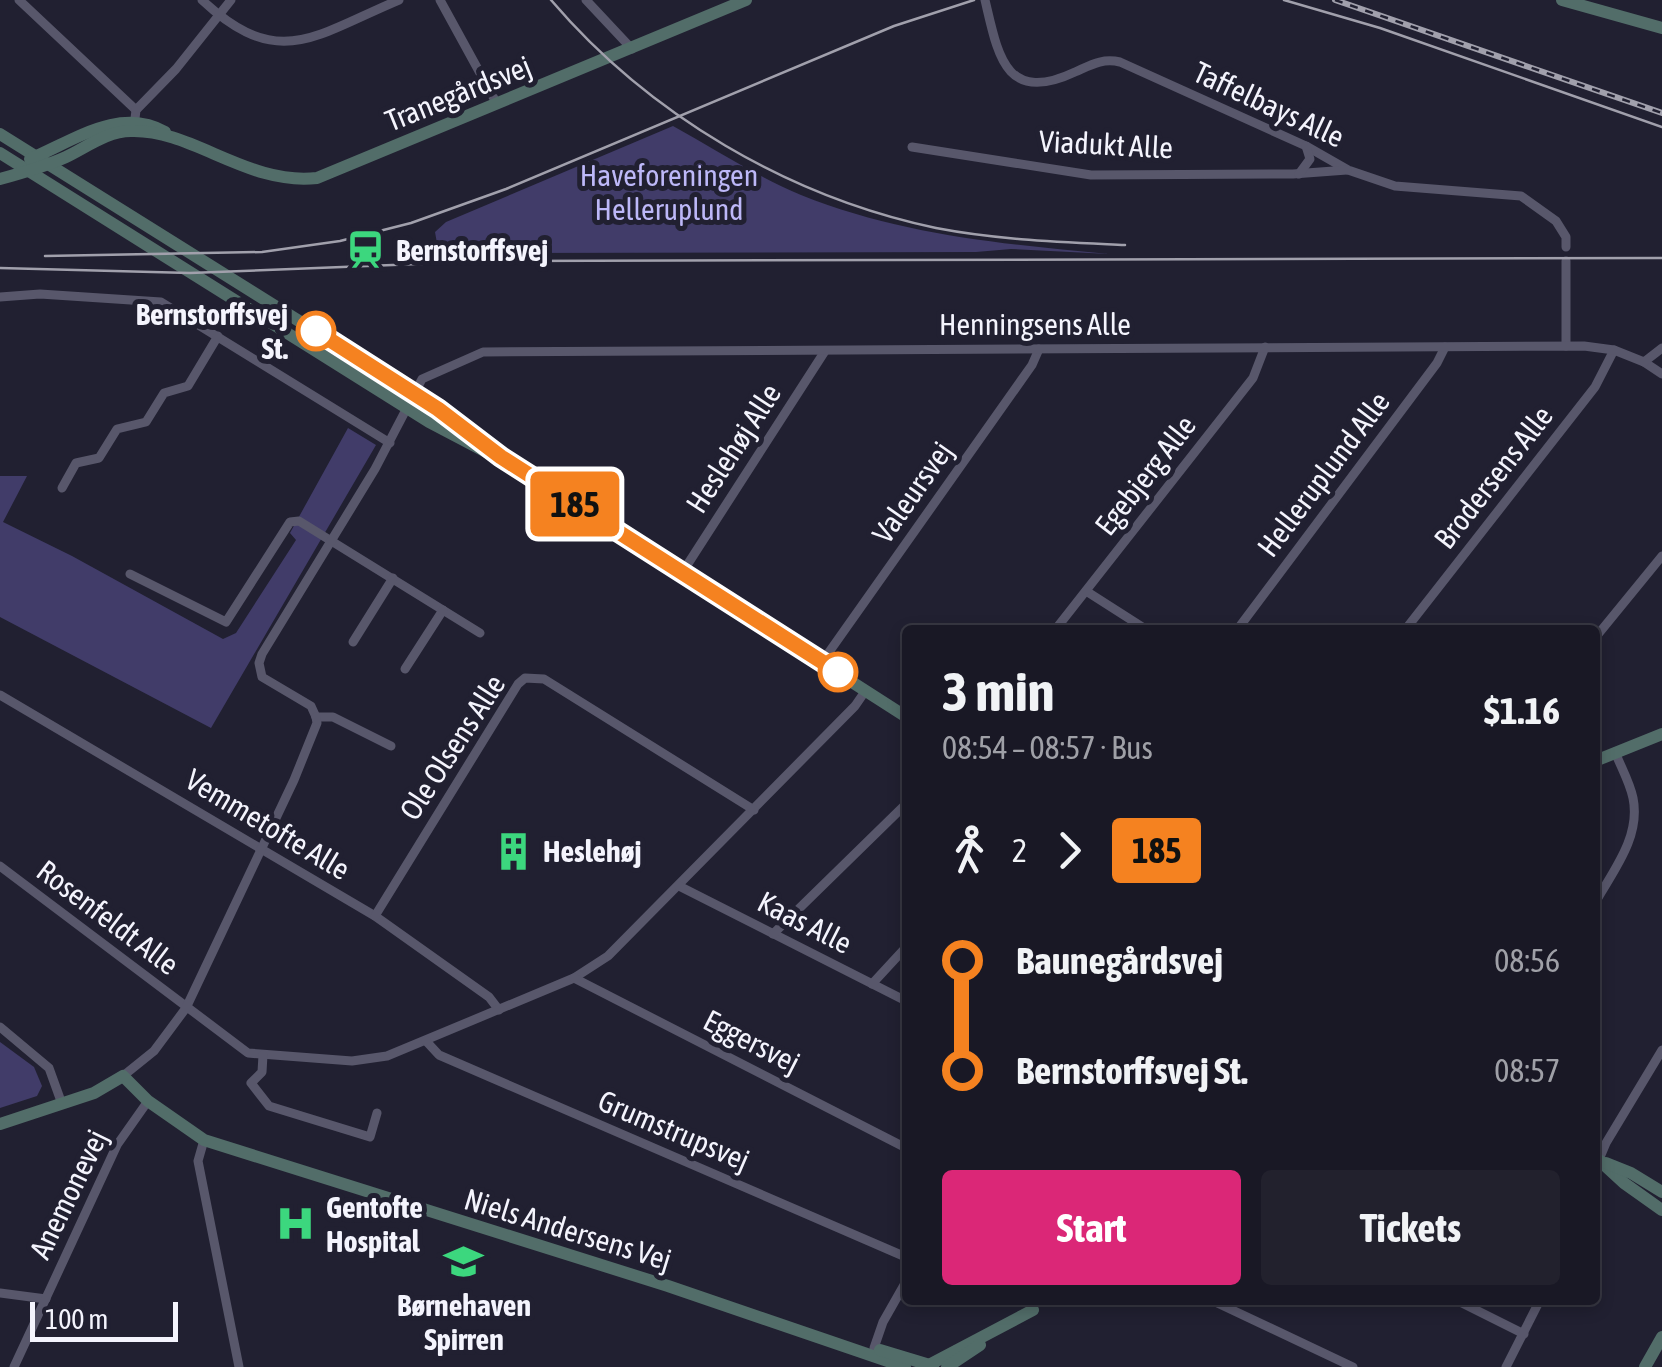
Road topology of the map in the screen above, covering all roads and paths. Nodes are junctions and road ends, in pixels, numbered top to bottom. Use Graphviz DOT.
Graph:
graph roads {
  1 [pos="20,0"];
  2 [pos="202,0"];
  3 [pos="231,0"];
  4 [pos="399,0"];
  5 [pos="440,0"];
  6 [pos="586,0"];
  7 [pos="746,0"];
  8 [pos="985,0"];
  9 [pos="1562,0"];
  10 [pos="219,16"];
  11 [pos="1662,20"];
  12 [pos="1642,21"];
  13 [pos="1662,28"];
  14 [pos="632,49"];
  15 [pos="497,104"];
  16 [pos="135,121"];
  17 [pos="0,134"];
  18 [pos="912,146"];
  19 [pos="1306,146"];
  20 [pos="0,152"];
  21 [pos="42,160"];
  22 [pos="23,167"];
  23 [pos="1348,170"];
  24 [pos="1300,174"];
  25 [pos="0,175"];
  26 [pos="41,179"];
  27 [pos="0,188"];
  28 [pos="1566,247"];
  29 [pos="1566,262"];
  30 [pos="0,297"];
  31 [pos="218,336"];
  32 [pos="1445,346"];
  33 [pos="1566,346"];
  34 [pos="1265,347"];
  35 [pos="1662,348"];
  36 [pos="1040,349"];
  37 [pos="1614,350"];
  38 [pos="825,351"];
  39 [pos="1644,362"];
  40 [pos="1662,374"];
  41 [pos="414,394"];
  42 [pos="407,408"];
  43 [pos="390,442"];
  44 [pos="501,457"];
  45 [pos="62,488"];
  46 [pos="332,539"];
  47 [pos="1662,556"];
  48 [pos="682,572"];
  49 [pos="130,574"];
  50 [pos="393,578"];
  51 [pos="1086,592"];
  52 [pos="442,610"];
  53 [pos="1060,625"];
  54 [pos="1139,625"];
  55 [pos="1241,625"];
  56 [pos="1409,625"];
  57 [pos="1600,632"];
  58 [pos="480,633"];
  59 [pos="353,642"];
  60 [pos="822,662"];
  61 [pos="404,669"];
  62 [pos="866,690"];
  63 [pos="0,695"];
  64 [pos="902,714"];
  65 [pos="316,716"];
  66 [pos="1662,734"];
  67 [pos="392,746"];
  68 [pos="1616,752"];
  69 [pos="1600,759"];
  70 [pos="902,808"];
  71 [pos="754,810"];
  72 [pos="262,849"];
  73 [pos="0,866"];
  74 [pos="680,886"];
  75 [pos="1600,893"];
  76 [pos="375,916"];
  77 [pos="773,934"];
  78 [pos="902,952"];
  79 [pos="574,978"];
  80 [pos="872,984"];
  81 [pos="902,999"];
  82 [pos="186,1008"];
  83 [pos="499,1010"];
  84 [pos="0,1027"];
  85 [pos="426,1041"];
  86 [pos="1662,1050"];
  87 [pos="263,1055"];
  88 [pos="123,1076"];
  89 [pos="148,1101"];
  90 [pos="62,1104"];
  91 [pos="377,1113"];
  92 [pos="0,1124"];
  93 [pos="204,1140"];
  94 [pos="902,1145"];
  95 [pos="1600,1155"];
  96 [pos="1600,1163"];
  97 [pos="1600,1165"];
  98 [pos="1662,1192"];
  99 [pos="1662,1210"];
  100 [pos="902,1255"];
  101 [pos="902,1289"];
  102 [pos="0,1294"];
  103 [pos="46,1299"];
  104 [pos="1040,1305"];
  105 [pos="1222,1305"];
  106 [pos="1466,1305"];
  107 [pos="1538,1305"];
  108 [pos="1033,1310"];
  109 [pos="1524,1334"];
  110 [pos="1662,1337"];
  111 [pos="872,1359"];
  112 [pos="930,1366"];
  113 [pos="14,1367"];
  114 [pos="239,1367"];
  115 [pos="906,1367"];
  116 [pos="947,1367"];
  117 [pos="1353,1367"];
  118 [pos="1506,1367"];
  119 [pos="1644,1367"];
  1 -- 16 [label="street"];
  2 -- 10 [label="street"];
  3 -- 10 [label="street"];
  4 -- 10 [label="street"];
  5 -- 15 [label="street"];
  6 -- 14 [label="street"];
  7 -- 14 [label="street, Tranegårdsvej"];
  8 -- 19 [label="street, Taffelbays Alle"];
  9 -- 12 [label="street"];
  10 -- 16 [label="street"];
  11 -- 12 [label="street"];
  12 -- 13 [label="street"];
  14 -- 15 [label="street, Tranegårdsvej"];
  15 -- 16 [label="street, Tranegårdsvej"];
  16 -- 21 [label="street"];
  17 -- 21 [label="street"];
  18 -- 24 [label="street, Viadukt Alle"];
  19 -- 23 [label="street, Taffelbays Alle"];
  19 -- 24 [label="street"];
  20 -- 22 [label="street"];
  21 -- 22 [label="street"];
  21 -- 41 [label="street"];
  22 -- 25 [label="street"];
  22 -- 26 [label="street"];
  23 -- 24 [label="street, Viadukt Alle"];
  23 -- 28 [label="street, Taffelbays Alle"];
  26 -- 27 [label="street"];
  26 -- 42 [label="street"];
  29 -- 33 [label="street"];
  30 -- 31 [label="street"];
  31 -- 43 [label="street"];
  31 -- 45 [label="street"];
  32 -- 33 [label="street, Henningsens Alle"];
  32 -- 34 [label="street, Henningsens Alle"];
  32 -- 55 [label="street, Helleruplund Alle"];
  33 -- 37 [label="street, Henningsens Alle"];
  34 -- 36 [label="street, Henningsens Alle"];
  34 -- 51 [label="street, Egebjerg Alle"];
  35 -- 39 [label="street"];
  36 -- 38 [label="street, Henningsens Alle"];
  36 -- 60 [label="street, Valeursvej"];
  37 -- 39 [label="street, Henningsens Alle"];
  37 -- 56 [label="street, Brodersens Alle"];
  38 -- 41 [label="street, Henningsens Alle"];
  38 -- 48 [label="street, Heslehøj Alle"];
  39 -- 40 [label="street, Henningsens Alle"];
  41 -- 42 [label="street"];
  41 -- 44 [label="street"];
  42 -- 43 [label="street"];
  42 -- 44 [label="street"];
  43 -- 46 [label="street"];
  44 -- 48 [label="street"];
  46 -- 49 [label="street"];
  46 -- 50 [label="street"];
  46 -- 65 [label="street"];
  47 -- 57 [label="street"];
  48 -- 60 [label="street"];
  50 -- 52 [label="street"];
  50 -- 59 [label="street"];
  51 -- 53 [label="street, Egebjerg Alle"];
  51 -- 54 [label="street"];
  52 -- 58 [label="street"];
  52 -- 61 [label="street"];
  60 -- 62 [label="street"];
  62 -- 64 [label="street"];
  62 -- 71 [label="street"];
  63 -- 72 [label="street, Vemmetofte Alle"];
  65 -- 67 [label="street"];
  65 -- 72 [label="street"];
  66 -- 68 [label="street"];
  68 -- 69 [label="street"];
  68 -- 75 [label="street"];
  70 -- 77 [label="street"];
  71 -- 74 [label="street"];
  71 -- 76 [label="street, Ole Olsens Alle"];
  72 -- 76 [label="street, Vemmetofte Alle"];
  72 -- 82 [label="street"];
  73 -- 82 [label="street, Rosenfeldt Alle"];
  74 -- 77 [label="street, Kaas Alle"];
  74 -- 79 [label="street"];
  76 -- 83 [label="street, Vemmetofte Alle"];
  77 -- 80 [label="street, Kaas Alle"];
  78 -- 80 [label="street"];
  79 -- 83 [label="street"];
  79 -- 94 [label="street, Eggersvej"];
  80 -- 81 [label="street, Kaas Alle"];
  82 -- 87 [label="street, Rosenfeldt Alle"];
  82 -- 88 [label="street"];
  83 -- 85 [label="street"];
  84 -- 90 [label="street"];
  85 -- 87 [label="street"];
  85 -- 100 [label="street, Grumstrupsvej"];
  86 -- 95 [label="street"];
  87 -- 91 [label="street"];
  88 -- 89 [label="street, Niels Andersens Vej"];
  88 -- 90 [label="street"];
  89 -- 93 [label="street, Niels Andersens Vej"];
  89 -- 103 [label="street, Anemonevej"];
  90 -- 92 [label="street"];
  93 -- 111 [label="street, Niels Andersens Vej"];
  93 -- 114 [label="street"];
  96 -- 98 [label="street"];
  97 -- 99 [label="street"];
  101 -- 111 [label="street"];
  102 -- 103 [label="street"];
  103 -- 113 [label="street, Anemonevej"];
  104 -- 108 [label="street"];
  105 -- 117 [label="street"];
  106 -- 109 [label="street"];
  107 -- 109 [label="street"];
  108 -- 112 [label="street"];
  108 -- 116 [label="street"];
  109 -- 118 [label="street"];
  110 -- 119 [label="street"];
  111 -- 112 [label="street"];
  111 -- 115 [label="street"];
}
